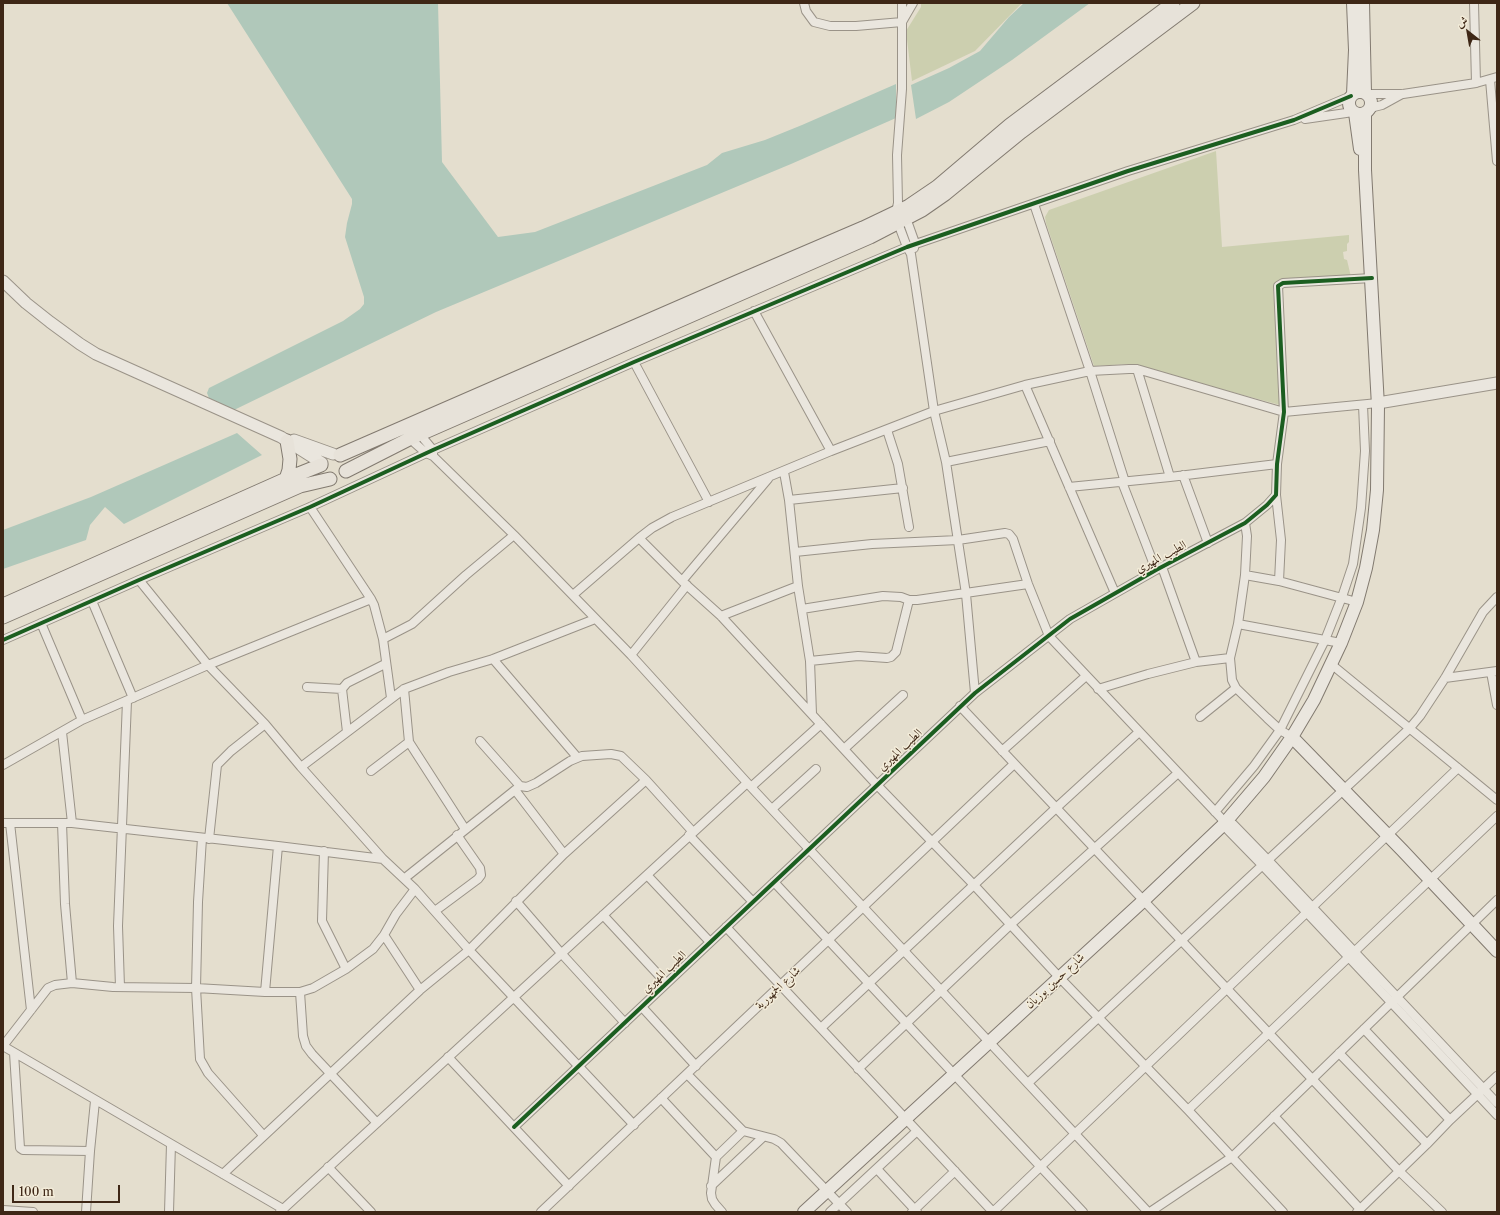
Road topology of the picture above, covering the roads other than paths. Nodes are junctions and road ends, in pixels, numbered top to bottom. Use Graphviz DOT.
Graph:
graph roads {
  1 [pos="804,3"];
  2 [pos="902,3"];
  3 [pos="913,3"];
  4 [pos="1173,3"];
  5 [pos="1193,3"];
  6 [pos="1353,3"];
  7 [pos="1363,3"];
  8 [pos="1474,3"];
  9 [pos="902,22"];
  10 [pos="1494,78"];
  11 [pos="1476,83"];
  12 [pos="1366,93"];
  13 [pos="1403,94"];
  14 [pos="1352,95"];
  15 [pos="1361,111"];
  16 [pos="1294,120"];
  17 [pos="1497,161"];
  18 [pos="1034,204"];
  19 [pos="900,213"];
  20 [pos="916,244"];
  21 [pos="909,250"];
  22 [pos="1372,278"];
  23 [pos="3,281"];
  24 [pos="754,311"];
  25 [pos="634,362"];
  26 [pos="1137,369"];
  27 [pos="1090,371"];
  28 [pos="1497,383"];
  29 [pos="1025,386"];
  30 [pos="1378,403"];
  31 [pos="1363,405"];
  32 [pos="934,411"];
  33 [pos="1284,412"];
  34 [pos="887,430"];
  35 [pos="412,431"];
  36 [pos="284,439"];
  37 [pos="1050,441"];
  38 [pos="832,451"];
  39 [pos="431,453"];
  40 [pos="336,455"];
  41 [pos="946,462"];
  42 [pos="321,464"];
  43 [pos="1277,464"];
  44 [pos="346,471"];
  45 [pos="784,472"];
  46 [pos="1183,476"];
  47 [pos="1170,477"];
  48 [pos="769,478"];
  49 [pos="286,479"];
  50 [pos="330,479"];
  51 [pos="1123,482"];
  52 [pos="1069,487"];
  53 [pos="903,488"];
  54 [pos="1276,495"];
  55 [pos="788,500"];
  56 [pos="709,502"];
  57 [pos="310,507"];
  58 [pos="1245,523"];
  59 [pos="909,527"];
  60 [pos="514,535"];
  61 [pos="639,538"];
  62 [pos="958,540"];
  63 [pos="1208,543"];
  64 [pos="795,552"];
  65 [pos="1159,568"];
  66 [pos="1245,576"];
  67 [pos="139,580"];
  68 [pos="1279,581"];
  69 [pos="684,583"];
  70 [pos="1028,584"];
  71 [pos="798,586"];
  72 [pos="1115,593"];
  73 [pos="966,594"];
  74 [pos="573,595"];
  75 [pos="1342,597"];
  76 [pos="1497,597"];
  77 [pos="372,599"];
  78 [pos="909,600"];
  79 [pos="92,601"];
  80 [pos="1357,602"];
  81 [pos="3,605"];
  82 [pos="802,610"];
  83 [pos="721,616"];
  84 [pos="3,617"];
  85 [pos="595,619"];
  86 [pos="41,623"];
  87 [pos="1238,624"];
  88 [pos="1049,636"];
  89 [pos="382,639"];
  90 [pos="3,640"];
  91 [pos="1325,640"];
  92 [pos="1342,643"];
  93 [pos="631,655"];
  94 [pos="493,658"];
  95 [pos="1230,658"];
  96 [pos="810,661"];
  97 [pos="1196,662"];
  98 [pos="385,664"];
  99 [pos="1331,664"];
  100 [pos="208,665"];
  101 [pos="1494,671"];
  102 [pos="1086,676"];
  103 [pos="1445,678"];
  104 [pos="307,687"];
  105 [pos="1236,688"];
  106 [pos="342,689"];
  107 [pos="404,689"];
  108 [pos="1098,689"];
  109 [pos="974,693"];
  110 [pos="903,695"];
  111 [pos="391,698"];
  112 [pos="130,699"];
  113 [pos="960,706"];
  114 [pos="1497,706"];
  115 [pos="812,714"];
  116 [pos="1200,717"];
  117 [pos="82,720"];
  118 [pos="265,724"];
  119 [pos="821,724"];
  120 [pos="1409,729"];
  121 [pos="1280,730"];
  122 [pos="62,732"];
  123 [pos="347,732"];
  124 [pos="1139,732"];
  125 [pos="1292,737"];
  126 [pos="480,740"];
  127 [pos="409,742"];
  128 [pos="844,749"];
  129 [pos="1002,750"];
  130 [pos="577,757"];
  131 [pos="1014,764"];
  132 [pos="3,765"];
  133 [pos="301,767"];
  134 [pos="1458,768"];
  135 [pos="816,769"];
  136 [pos="371,771"];
  137 [pos="1178,773"];
  138 [pos="646,780"];
  139 [pos="749,785"];
  140 [pos="877,785"];
  141 [pos="517,788"];
  142 [pos="1344,789"];
  143 [pos="1497,800"];
  144 [pos="1056,808"];
  145 [pos="772,809"];
  146 [pos="1215,812"];
  147 [pos="1497,816"];
  148 [pos="1224,821"];
  149 [pos="6,823"];
  150 [pos="62,823"];
  151 [pos="72,823"];
  152 [pos="465,829"];
  153 [pos="123,830"];
  154 [pos="691,834"];
  155 [pos="457,835"];
  156 [pos="1387,835"];
  157 [pos="205,838"];
  158 [pos="932,841"];
  159 [pos="278,846"];
  160 [pos="809,849"];
  161 [pos="1094,849"];
  162 [pos="324,851"];
  163 [pos="564,854"];
  164 [pos="383,859"];
  165 [pos="1265,862"];
  166 [pos="647,874"];
  167 [pos="405,878"];
  168 [pos="1430,880"];
  169 [pos="774,882"];
  170 [pos="974,885"];
  171 [pos="415,889"];
  172 [pos="1143,900"];
  173 [pos="1497,900"];
  174 [pos="516,901"];
  175 [pos="753,902"];
  176 [pos="864,907"];
  177 [pos="1309,910"];
  178 [pos="435,912"];
  179 [pos="603,915"];
  180 [pos="1472,924"];
  181 [pos="1010,925"];
  182 [pos="726,927"];
  183 [pos="384,935"];
  184 [pos="828,940"];
  185 [pos="1181,941"];
  186 [pos="710,942"];
  187 [pos="469,950"];
  188 [pos="904,950"];
  189 [pos="1497,951"];
  190 [pos="561,953"];
  191 [pos="1352,954"];
  192 [pos="346,969"];
  193 [pos="1059,977"];
  194 [pos="72,983"];
  195 [pos="666,984"];
  196 [pos="869,984"];
  197 [pos="781,985"];
  198 [pos="120,987"];
  199 [pos="196,988"];
  200 [pos="1226,988"];
  201 [pos="420,990"];
  202 [pos="942,990"];
  203 [pos="265,992"];
  204 [pos="300,992"];
  205 [pos="514,996"];
  206 [pos="1394,1000"];
  207 [pos="642,1007"];
  208 [pos="31,1010"];
  209 [pos="1098,1018"];
  210 [pos="624,1023"];
  211 [pos="906,1024"];
  212 [pos="821,1028"];
  213 [pos="1364,1029"];
  214 [pos="1269,1033"];
  215 [pos="990,1042"];
  216 [pos="3,1046"];
  217 [pos="14,1053"];
  218 [pos="1339,1053"];
  219 [pos="448,1057"];
  220 [pos="579,1066"];
  221 [pos="696,1066"];
  222 [pos="1145,1066"];
  223 [pos="858,1069"];
  224 [pos="331,1074"];
  225 [pos="687,1074"];
  226 [pos="954,1075"];
  227 [pos="1497,1076"];
  228 [pos="1312,1079"];
  229 [pos="1028,1083"];
  230 [pos="1481,1092"];
  231 [pos="661,1098"];
  232 [pos="96,1101"];
  233 [pos="1497,1102"];
  234 [pos="1188,1110"];
  235 [pos="1497,1115"];
  236 [pos="1274,1116"];
  237 [pos="905,1119"];
  238 [pos="1450,1120"];
  239 [pos="377,1123"];
  240 [pos="634,1124"];
  241 [pos="514,1127"];
  242 [pos="743,1131"];
  243 [pos="917,1131"];
  244 [pos="1076,1134"];
  245 [pos="264,1135"];
  246 [pos="763,1137"];
  247 [pos="171,1144"];
  248 [pos="1427,1144"];
  249 [pos="90,1151"];
  250 [pos="716,1157"];
  251 [pos="1232,1157"];
  252 [pos="328,1167"];
  253 [pos="1040,1167"];
  254 [pos="877,1169"];
  255 [pos="1400,1171"];
  256 [pos="955,1172"];
  257 [pos="223,1174"];
  258 [pos="569,1186"];
  259 [pos="711,1186"];
  260 [pos="828,1192"];
  261 [pos="839,1204"];
  262 [pos="3,1210"];
  263 [pos="281,1210"];
  264 [pos="1358,1210"];
  265 [pos="915,1211"];
  266 [pos="33,1212"];
  267 [pos="86,1212"];
  268 [pos="168,1212"];
  269 [pos="371,1212"];
  270 [pos="541,1212"];
  271 [pos="722,1212"];
  272 [pos="804,1212"];
  273 [pos="830,1212"];
  274 [pos="847,1212"];
  275 [pos="993,1212"];
  276 [pos="1083,1212"];
  277 [pos="1149,1212"];
  278 [pos="1282,1212"];
  279 [pos="1442,1212"];
  1 -- 9 [label="street"];
  2 -- 9 [label="street"];
  3 -- 9 [label="street"];
  4 -- 19 [label="main road"];
  5 -- 19 [label="main road"];
  6 -- 14 [label="main road"];
  7 -- 12 [label="main road"];
  8 -- 11 [label="street"];
  9 -- 19 [label="street"];
  10 -- 11 [label="street"];
  10 -- 17 [label="street"];
  11 -- 13 [label="street"];
  12 -- 13 [label="street"];
  12 -- 14 [label="main road"];
  12 -- 15 [label="main road"];
  13 -- 15 [label="street"];
  14 -- 15 [label="main road"];
  14 -- 16 [label="street"];
  15 -- 16 [label="street"];
  15 -- 22 [label="main road, شارع حسين بوزيان"];
  16 -- 18 [label="street"];
  18 -- 20 [label="street"];
  18 -- 27 [label="street"];
  19 -- 20 [label="street"];
  19 -- 21 [label="street"];
  19 -- 35 [label="main road"];
  20 -- 21 [label="street"];
  21 -- 24 [label="street"];
  21 -- 32 [label="street"];
  22 -- 30 [label="main road, شارع حسين بوزيان"];
  22 -- 33 [label="street"];
  23 -- 36 [label="street"];
  24 -- 25 [label="street"];
  24 -- 38 [label="street"];
  25 -- 39 [label="street"];
  25 -- 56 [label="street"];
  26 -- 27 [label="street"];
  26 -- 33 [label="street"];
  26 -- 47 [label="street"];
  27 -- 29 [label="street"];
  27 -- 51 [label="street"];
  28 -- 30 [label="street"];
  29 -- 32 [label="street"];
  29 -- 37 [label="street"];
  30 -- 31 [label="street"];
  30 -- 80 [label="main road, شارع حسين بوزيان"];
  31 -- 33 [label="street"];
  31 -- 75 [label="street"];
  32 -- 34 [label="street"];
  32 -- 41 [label="street"];
  33 -- 43 [label="street"];
  34 -- 38 [label="street"];
  34 -- 53 [label="street"];
  35 -- 39 [label="street"];
  35 -- 40 [label="main road"];
  35 -- 44 [label="main road"];
  36 -- 40 [label="street"];
  36 -- 42 [label="street"];
  36 -- 49 [label="main road"];
  37 -- 41 [label="street"];
  37 -- 52 [label="street"];
  38 -- 45 [label="street"];
  39 -- 57 [label="street"];
  39 -- 60 [label="street"];
  40 -- 42 [label="main road"];
  40 -- 44 [label="main road"];
  41 -- 62 [label="street"];
  42 -- 49 [label="main road"];
  42 -- 50 [label="main road"];
  43 -- 46 [label="street"];
  43 -- 54 [label="street"];
  44 -- 50 [label="main road"];
  45 -- 48 [label="street"];
  45 -- 55 [label="street"];
  46 -- 47 [label="street"];
  46 -- 63 [label="street"];
  47 -- 51 [label="street"];
  48 -- 56 [label="street"];
  48 -- 69 [label="street"];
  49 -- 81 [label="main road"];
  50 -- 84 [label="main road"];
  51 -- 52 [label="street"];
  51 -- 65 [label="street"];
  52 -- 72 [label="street"];
  53 -- 55 [label="street"];
  53 -- 59 [label="street"];
  54 -- 58 [label="street, الطيب المهيري"];
  54 -- 68 [label="street"];
  55 -- 64 [label="street"];
  56 -- 61 [label="street"];
  57 -- 67 [label="street"];
  57 -- 77 [label="street"];
  58 -- 63 [label="street, الطيب المهيري"];
  58 -- 66 [label="street"];
  60 -- 74 [label="street"];
  60 -- 89 [label="street"];
  61 -- 69 [label="street"];
  61 -- 74 [label="street"];
  62 -- 64 [label="street"];
  62 -- 70 [label="street"];
  62 -- 73 [label="street"];
  63 -- 65 [label="street, الطيب المهيري"];
  64 -- 71 [label="street"];
  65 -- 72 [label="street, الطيب المهيري"];
  65 -- 97 [label="street"];
  66 -- 68 [label="street"];
  66 -- 87 [label="street"];
  67 -- 79 [label="street"];
  67 -- 100 [label="street"];
  68 -- 75 [label="street"];
  69 -- 83 [label="street"];
  69 -- 93 [label="street"];
  70 -- 73 [label="street"];
  70 -- 88 [label="street"];
  71 -- 82 [label="street"];
  71 -- 83 [label="street"];
  72 -- 88 [label="street, الطيب المهيري"];
  73 -- 78 [label="street"];
  73 -- 109 [label="street"];
  74 -- 85 [label="street"];
  75 -- 80 [label="street"];
  75 -- 91 [label="street"];
  76 -- 103 [label="street"];
  77 -- 89 [label="street"];
  77 -- 100 [label="street"];
  78 -- 82 [label="street"];
  78 -- 96 [label="street"];
  79 -- 86 [label="street"];
  79 -- 112 [label="street"];
  80 -- 92 [label="main road, شارع حسين بوزيان"];
  82 -- 96 [label="street"];
  83 -- 115 [label="street"];
  85 -- 93 [label="street"];
  85 -- 94 [label="street"];
  86 -- 90 [label="street"];
  86 -- 117 [label="street"];
  87 -- 91 [label="street"];
  87 -- 95 [label="street"];
  88 -- 102 [label="street"];
  88 -- 109 [label="street, الطيب المهيري"];
  89 -- 98 [label="street"];
  91 -- 92 [label="street"];
  91 -- 121 [label="street"];
  92 -- 99 [label="main road, شارع حسين بوزيان"];
  93 -- 139 [label="street"];
  94 -- 107 [label="street"];
  94 -- 130 [label="street"];
  95 -- 97 [label="street"];
  95 -- 105 [label="street"];
  96 -- 115 [label="street"];
  97 -- 108 [label="street"];
  98 -- 106 [label="street"];
  98 -- 111 [label="street"];
  99 -- 120 [label="street"];
  99 -- 125 [label="main road, شارع حسين بوزيان"];
  100 -- 112 [label="street"];
  100 -- 118 [label="street"];
  101 -- 103 [label="street"];
  101 -- 114 [label="street"];
  102 -- 108 [label="street"];
  102 -- 129 [label="street"];
  103 -- 120 [label="street"];
  104 -- 106 [label="street"];
  105 -- 116 [label="street"];
  105 -- 121 [label="street"];
  106 -- 123 [label="street"];
  107 -- 111 [label="street"];
  107 -- 127 [label="street"];
  108 -- 124 [label="street"];
  109 -- 113 [label="street, الطيب المهيري"];
  110 -- 128 [label="street"];
  111 -- 123 [label="street"];
  112 -- 117 [label="street"];
  112 -- 153 [label="street"];
  113 -- 129 [label="street"];
  113 -- 140 [label="street, الطيب المهيري"];
  115 -- 119 [label="street"];
  117 -- 122 [label="street"];
  118 -- 133 [label="street"];
  118 -- 157 [label="street"];
  119 -- 128 [label="street"];
  119 -- 139 [label="street"];
  120 -- 134 [label="street"];
  120 -- 142 [label="street"];
  121 -- 125 [label="street"];
  121 -- 146 [label="street"];
  122 -- 132 [label="street"];
  122 -- 151 [label="street"];
  123 -- 133 [label="street"];
  124 -- 137 [label="street"];
  124 -- 144 [label="street"];
  125 -- 142 [label="main road"];
  125 -- 148 [label="main road, شارع حسين بوزيان"];
  126 -- 141 [label="street"];
  127 -- 136 [label="street"];
  127 -- 152 [label="street"];
  128 -- 140 [label="street"];
  129 -- 131 [label="street"];
  130 -- 138 [label="street"];
  130 -- 141 [label="street"];
  131 -- 144 [label="street"];
  131 -- 158 [label="street, شارع الجمهورية"];
  133 -- 164 [label="street"];
  134 -- 143 [label="street"];
  134 -- 156 [label="street"];
  135 -- 145 [label="street"];
  137 -- 146 [label="street"];
  137 -- 161 [label="street"];
  138 -- 154 [label="street"];
  138 -- 163 [label="street"];
  139 -- 145 [label="street"];
  139 -- 154 [label="street"];
  140 -- 158 [label="street"];
  140 -- 160 [label="street, الطيب المهيري"];
  141 -- 152 [label="street"];
  141 -- 163 [label="street"];
  142 -- 156 [label="main road"];
  142 -- 165 [label="street"];
  144 -- 161 [label="street"];
  144 -- 170 [label="street"];
  145 -- 160 [label="street"];
  146 -- 148 [label="street"];
  147 -- 168 [label="street"];
  148 -- 165 [label="street"];
  148 -- 172 [label="main road, شارع حسين بوزيان"];
  149 -- 150 [label="street"];
  149 -- 208 [label="street"];
  150 -- 151 [label="street"];
  150 -- 194 [label="street"];
  151 -- 153 [label="street"];
  152 -- 155 [label="street"];
  153 -- 157 [label="street"];
  153 -- 198 [label="street"];
  154 -- 166 [label="street"];
  154 -- 175 [label="street"];
  155 -- 167 [label="street"];
  155 -- 178 [label="street"];
  156 -- 168 [label="main road"];
  156 -- 177 [label="street"];
  157 -- 159 [label="street"];
  157 -- 199 [label="street"];
  158 -- 170 [label="street"];
  158 -- 176 [label="street, شارع الجمهورية"];
  159 -- 162 [label="street"];
  159 -- 203 [label="street"];
  160 -- 169 [label="street, الطيب المهيري"];
  160 -- 176 [label="street"];
  161 -- 172 [label="street"];
  161 -- 181 [label="street"];
  162 -- 164 [label="street"];
  162 -- 192 [label="street"];
  163 -- 174 [label="street"];
  164 -- 167 [label="street"];
  165 -- 177 [label="street"];
  165 -- 185 [label="street"];
  166 -- 179 [label="street"];
  166 -- 186 [label="street"];
  167 -- 171 [label="street"];
  168 -- 180 [label="main road"];
  168 -- 191 [label="street"];
  169 -- 175 [label="street, الطيب المهيري"];
  169 -- 184 [label="street"];
  170 -- 181 [label="street"];
  170 -- 188 [label="street"];
  171 -- 178 [label="street"];
  171 -- 183 [label="street"];
  172 -- 185 [label="street"];
  172 -- 193 [label="main road, شارع حسين بوزيان"];
  173 -- 180 [label="street"];
  174 -- 187 [label="street"];
  174 -- 190 [label="street"];
  175 -- 182 [label="street, الطيب المهيري"];
  176 -- 184 [label="street, شارع الجمهورية"];
  176 -- 188 [label="street"];
  177 -- 191 [label="street"];
  177 -- 200 [label="street"];
  178 -- 187 [label="street"];
  179 -- 190 [label="street"];
  179 -- 195 [label="street"];
  180 -- 189 [label="main road"];
  180 -- 206 [label="street"];
  181 -- 193 [label="street"];
  181 -- 202 [label="street"];
  182 -- 186 [label="street, الطيب المهيري"];
  182 -- 197 [label="street"];
  183 -- 192 [label="street"];
  183 -- 201 [label="street"];
  184 -- 196 [label="street"];
  184 -- 197 [label="street, شارع الجمهورية"];
  185 -- 200 [label="street"];
  185 -- 209 [label="street"];
  186 -- 195 [label="street, الطيب المهيري"];
  187 -- 201 [label="street"];
  187 -- 205 [label="street"];
  188 -- 196 [label="street"];
  188 -- 202 [label="street"];
  190 -- 205 [label="street"];
  190 -- 210 [label="street"];
  191 -- 206 [label="street"];
  191 -- 214 [label="street"];
  192 -- 204 [label="street"];
  193 -- 209 [label="street"];
  193 -- 215 [label="main road, شارع حسين بوزيان"];
  194 -- 198 [label="street"];
  194 -- 208 [label="street"];
  195 -- 207 [label="street, الطيب المهيري"];
  196 -- 211 [label="street"];
  196 -- 212 [label="street"];
  197 -- 212 [label="street"];
  197 -- 221 [label="street, شارع الجمهورية"];
  198 -- 199 [label="street"];
  199 -- 203 [label="street"];
  199 -- 245 [label="street"];
  200 -- 214 [label="street"];
  200 -- 222 [label="street"];
  201 -- 224 [label="street"];
  202 -- 211 [label="street"];
  202 -- 215 [label="street"];
  203 -- 204 [label="street"];
  204 -- 224 [label="street"];
  205 -- 219 [label="street"];
  205 -- 220 [label="street"];
  206 -- 213 [label="street"];
  206 -- 230 [label="street"];
  207 -- 210 [label="street, الطيب المهيري"];
  207 -- 221 [label="street"];
  208 -- 216 [label="street"];
  209 -- 222 [label="street"];
  209 -- 229 [label="street"];
  210 -- 220 [label="street, الطيب المهيري"];
  211 -- 223 [label="street"];
  211 -- 226 [label="street"];
  212 -- 223 [label="street"];
  213 -- 218 [label="street"];
  213 -- 238 [label="street"];
  214 -- 228 [label="street"];
  214 -- 234 [label="street"];
  215 -- 226 [label="main road, شارع حسين بوزيان"];
  215 -- 229 [label="street"];
  216 -- 217 [label="street"];
  217 -- 232 [label="street"];
  217 -- 249 [label="street"];
  218 -- 228 [label="street"];
  218 -- 248 [label="street"];
  219 -- 239 [label="street"];
  219 -- 241 [label="street"];
  220 -- 240 [label="street"];
  220 -- 241 [label="street, الطيب المهيري"];
  221 -- 225 [label="street, شارع الجمهورية"];
  222 -- 234 [label="street"];
  222 -- 244 [label="street"];
  223 -- 237 [label="street"];
  224 -- 239 [label="street"];
  224 -- 245 [label="street"];
  225 -- 231 [label="street, شارع الجمهورية"];
  225 -- 242 [label="street"];
  226 -- 237 [label="main road, شارع حسين بوزيان"];
  226 -- 253 [label="street"];
  227 -- 230 [label="street"];
  228 -- 236 [label="street"];
  228 -- 255 [label="street"];
  229 -- 244 [label="street"];
  230 -- 233 [label="street"];
  230 -- 235 [label="street"];
  230 -- 238 [label="street"];
  231 -- 240 [label="street, شارع الجمهورية"];
  231 -- 250 [label="street"];
  232 -- 247 [label="street"];
  232 -- 249 [label="street"];
  234 -- 251 [label="street"];
  236 -- 251 [label="street"];
  236 -- 264 [label="street"];
  237 -- 243 [label="street"];
  237 -- 260 [label="main road, شارع حسين بوزيان"];
  238 -- 248 [label="street"];
  239 -- 252 [label="street"];
  240 -- 258 [label="street, شارع الجمهورية"];
  241 -- 258 [label="street"];
  242 -- 246 [label="street"];
  242 -- 250 [label="street"];
  243 -- 254 [label="street"];
  243 -- 256 [label="street"];
  244 -- 253 [label="street"];
  244 -- 277 [label="street"];
  245 -- 257 [label="street"];
  246 -- 259 [label="street"];
  246 -- 260 [label="street"];
  247 -- 257 [label="street"];
  247 -- 268 [label="street"];
  248 -- 255 [label="street"];
  249 -- 267 [label="street"];
  250 -- 259 [label="street"];
  251 -- 277 [label="street"];
  251 -- 278 [label="street"];
  252 -- 263 [label="street"];
  252 -- 269 [label="street"];
  253 -- 275 [label="street"];
  253 -- 276 [label="street"];
  254 -- 261 [label="street"];
  254 -- 265 [label="street"];
  255 -- 264 [label="street"];
  255 -- 279 [label="street"];
  256 -- 265 [label="street"];
  256 -- 275 [label="street"];
  257 -- 263 [label="street"];
  258 -- 270 [label="street, شارع الجمهورية"];
  259 -- 271 [label="street"];
  260 -- 261 [label="street"];
  260 -- 272 [label="main road, شارع حسين بوزيان"];
  261 -- 273 [label="street"];
  261 -- 274 [label="street"];
  262 -- 266 [label="street"];
}
